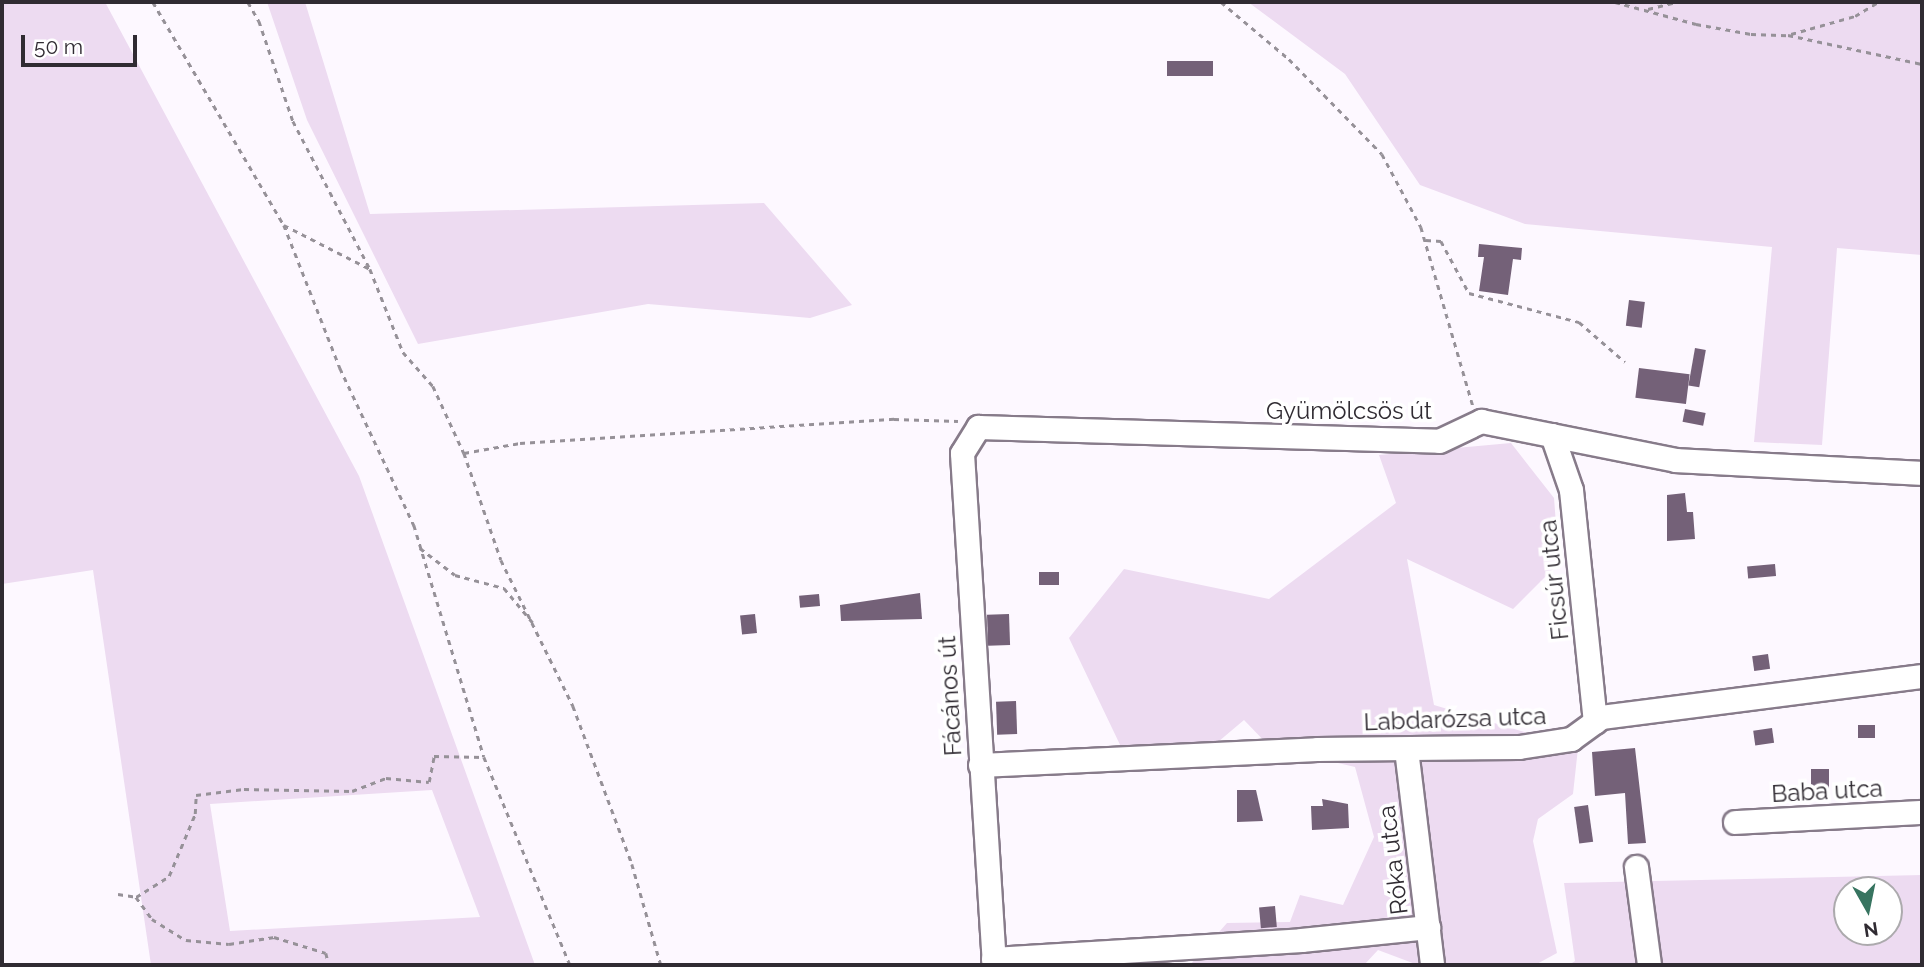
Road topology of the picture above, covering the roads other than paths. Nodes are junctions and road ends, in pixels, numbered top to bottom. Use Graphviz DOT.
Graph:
graph roads {
  1 [pos="978,428"];
  2 [pos="1552,435"];
  3 [pos="1922,473"];
  4 [pos="1922,676"];
  5 [pos="1595,722"];
  6 [pos="1406,749"];
  7 [pos="980,765"];
  8 [pos="1922,812"];
  9 [pos="1735,822"];
  10 [pos="1636,867"];
  11 [pos="1428,927"];
  12 [pos="993,962"];
  13 [pos="1432,965"];
  14 [pos="1649,965"];
  1 -- 2 [label="street, Gyümölcsös út"];
  1 -- 7 [label="street, Fácános út"];
  2 -- 3 [label="street"];
  2 -- 5 [label="street, Ficsúr utca"];
  4 -- 5 [label="street, Labdarózsa utca"];
  5 -- 6 [label="street, Labdarózsa utca"];
  6 -- 7 [label="street, Labdarózsa utca"];
  6 -- 11 [label="street, Róka utca"];
  7 -- 12 [label="street, Fácános út"];
  8 -- 9 [label="street, Baba utca"];
  10 -- 14 [label="street"];
  11 -- 12 [label="street"];
  11 -- 13 [label="street, Róka utca"];
}
